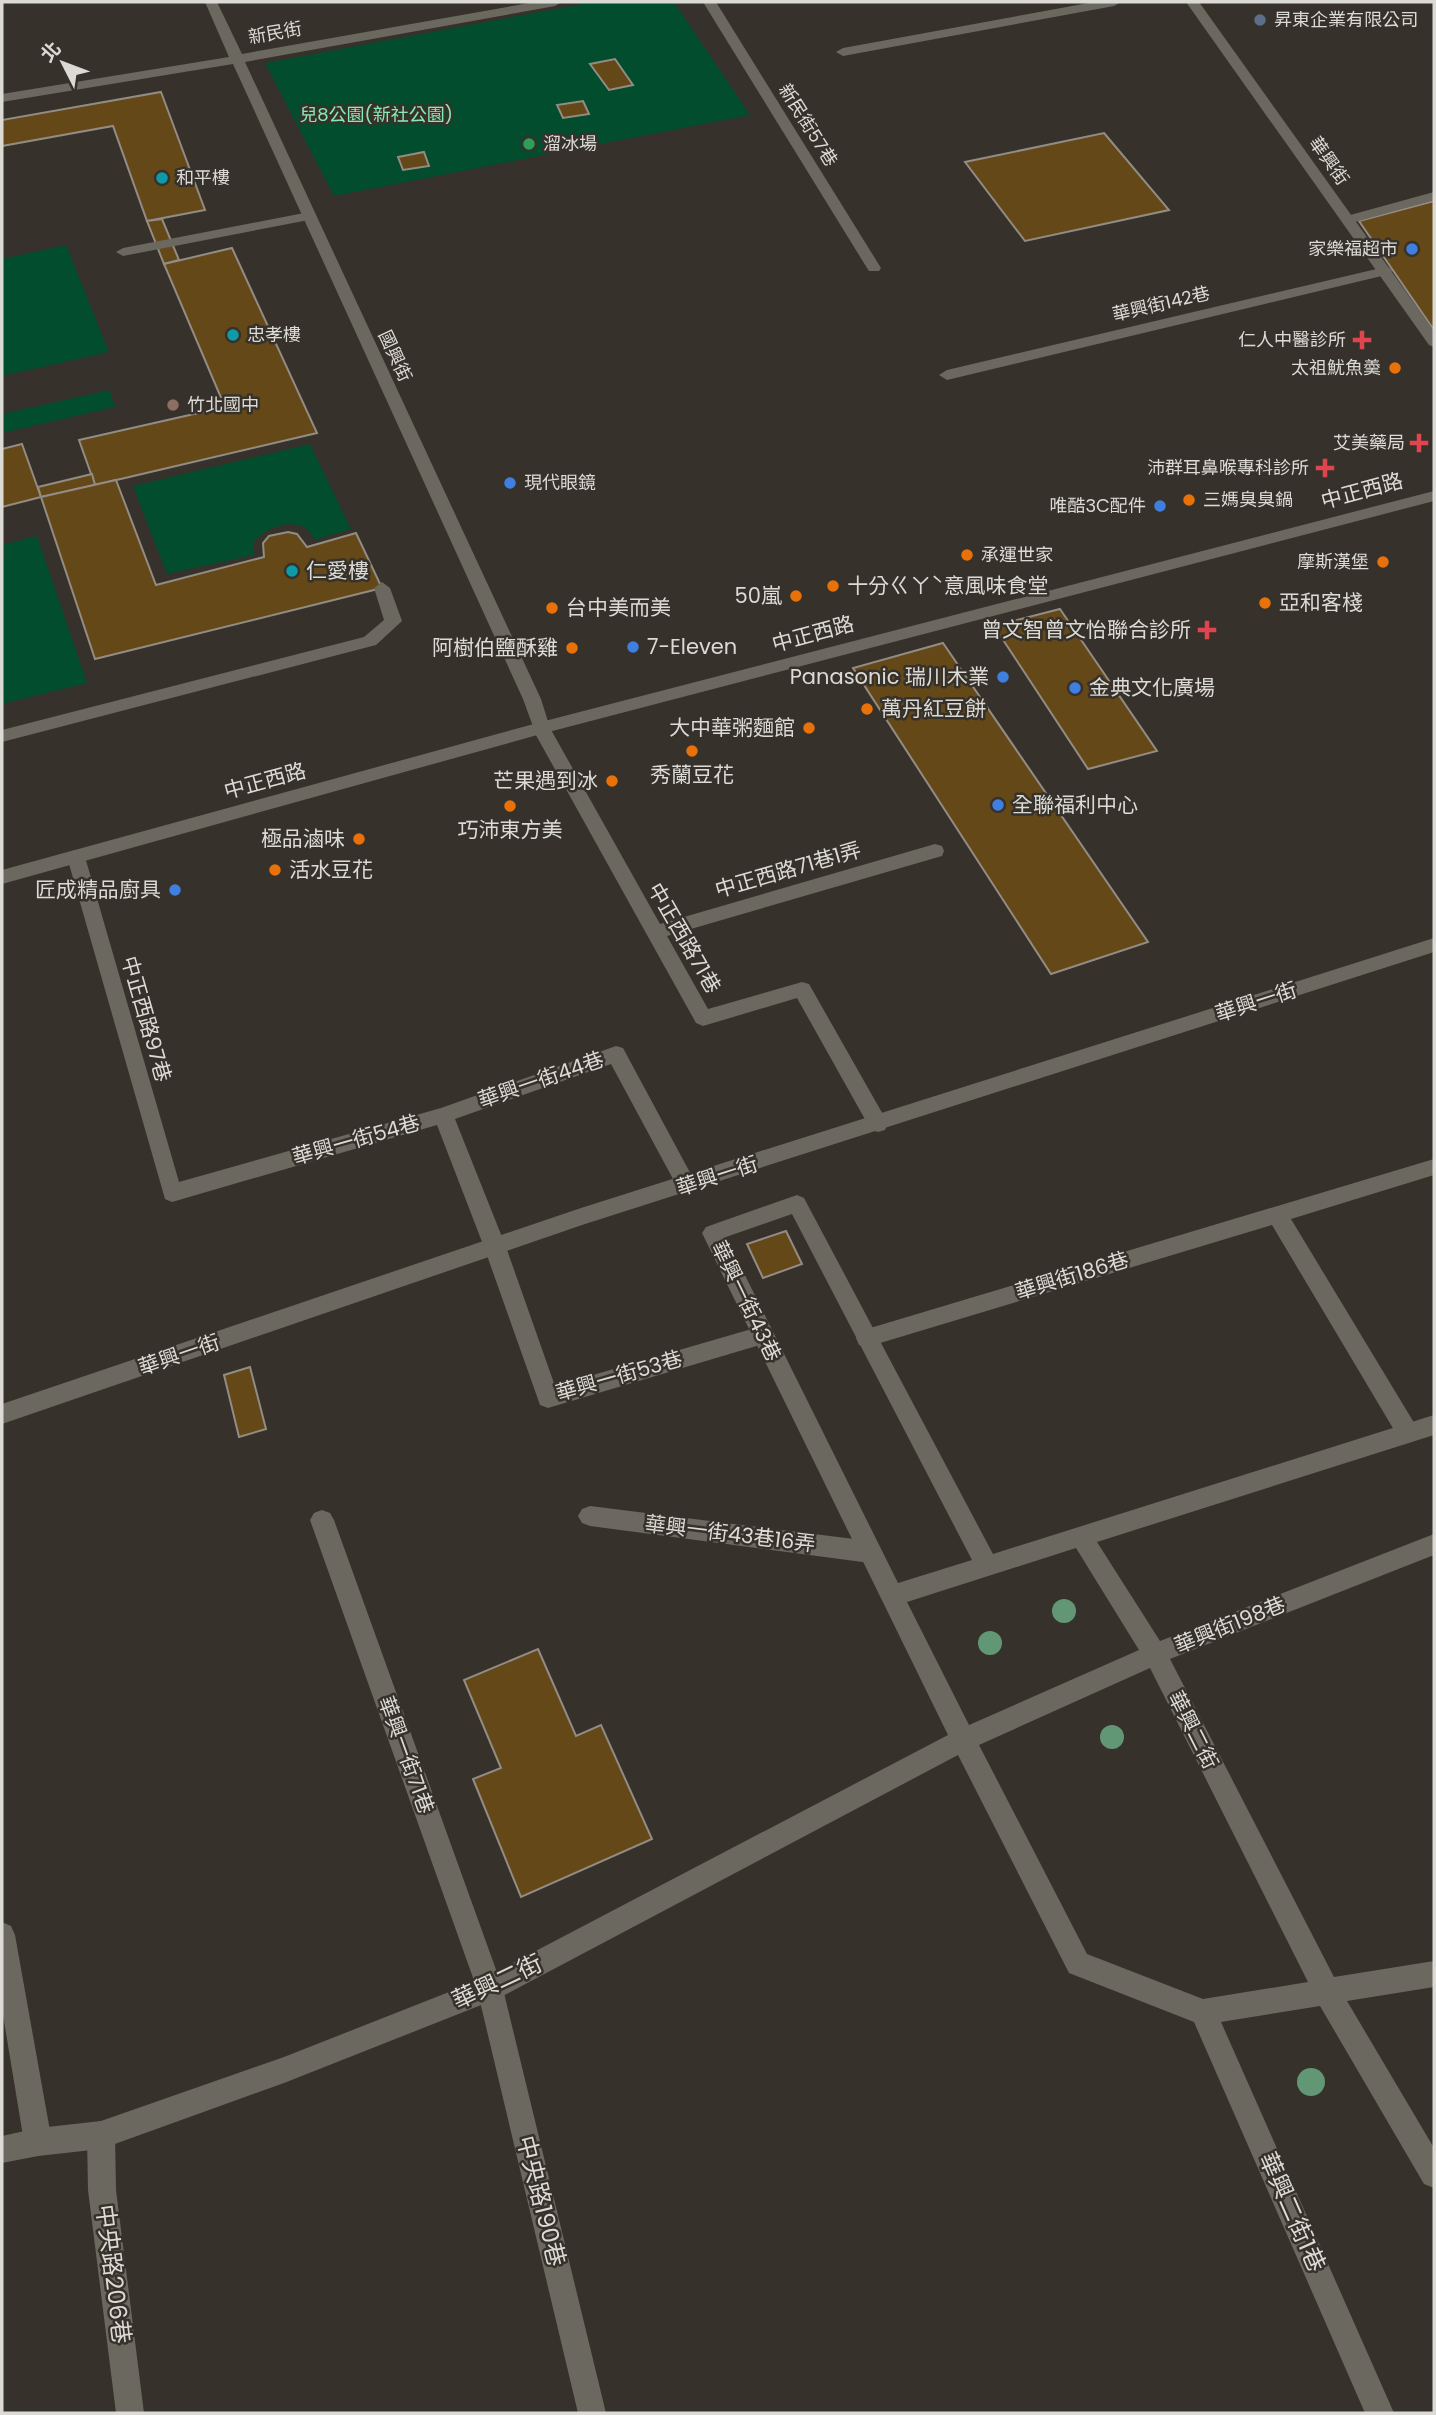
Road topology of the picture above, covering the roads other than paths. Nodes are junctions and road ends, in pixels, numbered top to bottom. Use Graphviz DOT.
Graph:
graph roads {
  1 [pos="211,2"];
  2 [pos="555,2"];
  3 [pos="709,2"];
  4 [pos="1114,2"];
  5 [pos="1193,2"];
  6 [pos="843,52"];
  7 [pos="239,60"];
  8 [pos="2,99"];
  9 [pos="1434,195"];
  10 [pos="309,216"];
  11 [pos="1348,220"];
  12 [pos="123,252"];
  13 [pos="874,268"];
  14 [pos="1385,271"];
  15 [pos="1434,342"];
  16 [pos="947,374"];
  17 [pos="1434,496"];
  18 [pos="382,588"];
  19 [pos="541,728"];
  20 [pos="2,736"];
  21 [pos="935,850"];
  22 [pos="76,857"];
  23 [pos="2,877"];
  24 [pos="654,933"];
  25 [pos="1434,946"];
  26 [pos="443,1115"];
  27 [pos="878,1124"];
  28 [pos="1434,1167"];
  29 [pos="687,1186"];
  30 [pos="172,1193"];
  31 [pos="1277,1214"];
  32 [pos="495,1247"];
  33 [pos="762,1335"];
  34 [pos="867,1338"];
  35 [pos="2,1414"];
  36 [pos="1434,1425"];
  37 [pos="1408,1433"];
  38 [pos="590,1516"];
  39 [pos="322,1520"];
  40 [pos="1081,1536"];
  41 [pos="1434,1544"];
  42 [pos="870,1552"];
  43 [pos="987,1566"];
  44 [pos="892,1596"];
  45 [pos="1155,1654"];
  46 [pos="962,1741"];
  47 [pos="2,1935"];
  48 [pos="1434,1974"];
  49 [pos="490,1989"];
  50 [pos="1328,1993"];
  51 [pos="1203,2012"];
  52 [pos="101,2135"];
  53 [pos="38,2142"];
  54 [pos="2,2150"];
  55 [pos="1434,2174"];
  56 [pos="130,2413"];
  57 [pos="592,2413"];
  58 [pos="1380,2413"];
  1 -- 7 [label="street, 國興街"];
  2 -- 7 [label="street, 新民街"];
  3 -- 13 [label="street, 新民街57巷"];
  4 -- 6 [label="street"];
  5 -- 11 [label="street, 華興街"];
  7 -- 8 [label="street, 新民街"];
  7 -- 10 [label="street, 國興街"];
  9 -- 11 [label="street"];
  10 -- 12 [label="street"];
  10 -- 19 [label="street, 國興街"];
  11 -- 14 [label="street, 華興街"];
  14 -- 15 [label="street, 華興街"];
  14 -- 16 [label="street, 華興街142巷"];
  17 -- 19 [label="street, 中正西路"];
  18 -- 20 [label="street"];
  19 -- 22 [label="street, 中正西路"];
  19 -- 24 [label="street, 中正西路71巷"];
  21 -- 24 [label="street, 中正西路71巷1弄"];
  22 -- 23 [label="street, 中正西路"];
  22 -- 30 [label="street, 中正西路97巷"];
  24 -- 27 [label="street, 中正西路71巷"];
  25 -- 27 [label="street, 華興一街"];
  26 -- 29 [label="street, 華興一街44巷"];
  26 -- 30 [label="street, 華興一街54巷"];
  26 -- 32 [label="street, 華興一街54巷"];
  27 -- 29 [label="street, 華興一街"];
  28 -- 31 [label="street, 華興街186巷"];
  29 -- 32 [label="street, 華興一街"];
  31 -- 34 [label="street, 華興街186巷"];
  31 -- 37 [label="street"];
  32 -- 33 [label="street, 華興一街53巷"];
  32 -- 35 [label="street, 華興一街"];
  33 -- 34 [label="street, 華興一街43巷"];
  33 -- 42 [label="street, 華興一街43巷"];
  34 -- 43 [label="street, 華興一街43巷"];
  36 -- 37 [label="street"];
  37 -- 40 [label="street"];
  38 -- 42 [label="street, 華興一街43巷16弄"];
  39 -- 49 [label="street, 華興一街71巷"];
  40 -- 43 [label="street"];
  40 -- 45 [label="street, 華興街198巷"];
  41 -- 45 [label="street, 華興街198巷"];
  42 -- 44 [label="street, 華興一街43巷"];
  43 -- 44 [label="street"];
  44 -- 46 [label="street, 華興一街43巷"];
  45 -- 46 [label="street, 華興二街"];
  45 -- 50 [label="street, 華興二街"];
  46 -- 49 [label="street, 華興二街"];
  46 -- 51 [label="street"];
  47 -- 53 [label="street"];
  48 -- 50 [label="street"];
  49 -- 52 [label="street, 華興二街"];
  49 -- 57 [label="street, 中央路190巷"];
  50 -- 51 [label="street"];
  50 -- 55 [label="street"];
  51 -- 58 [label="street, 華興二街1巷"];
  52 -- 53 [label="street, 華興二街"];
  52 -- 56 [label="street, 中央路206巷"];
  53 -- 54 [label="street, 華興二街"];
}
